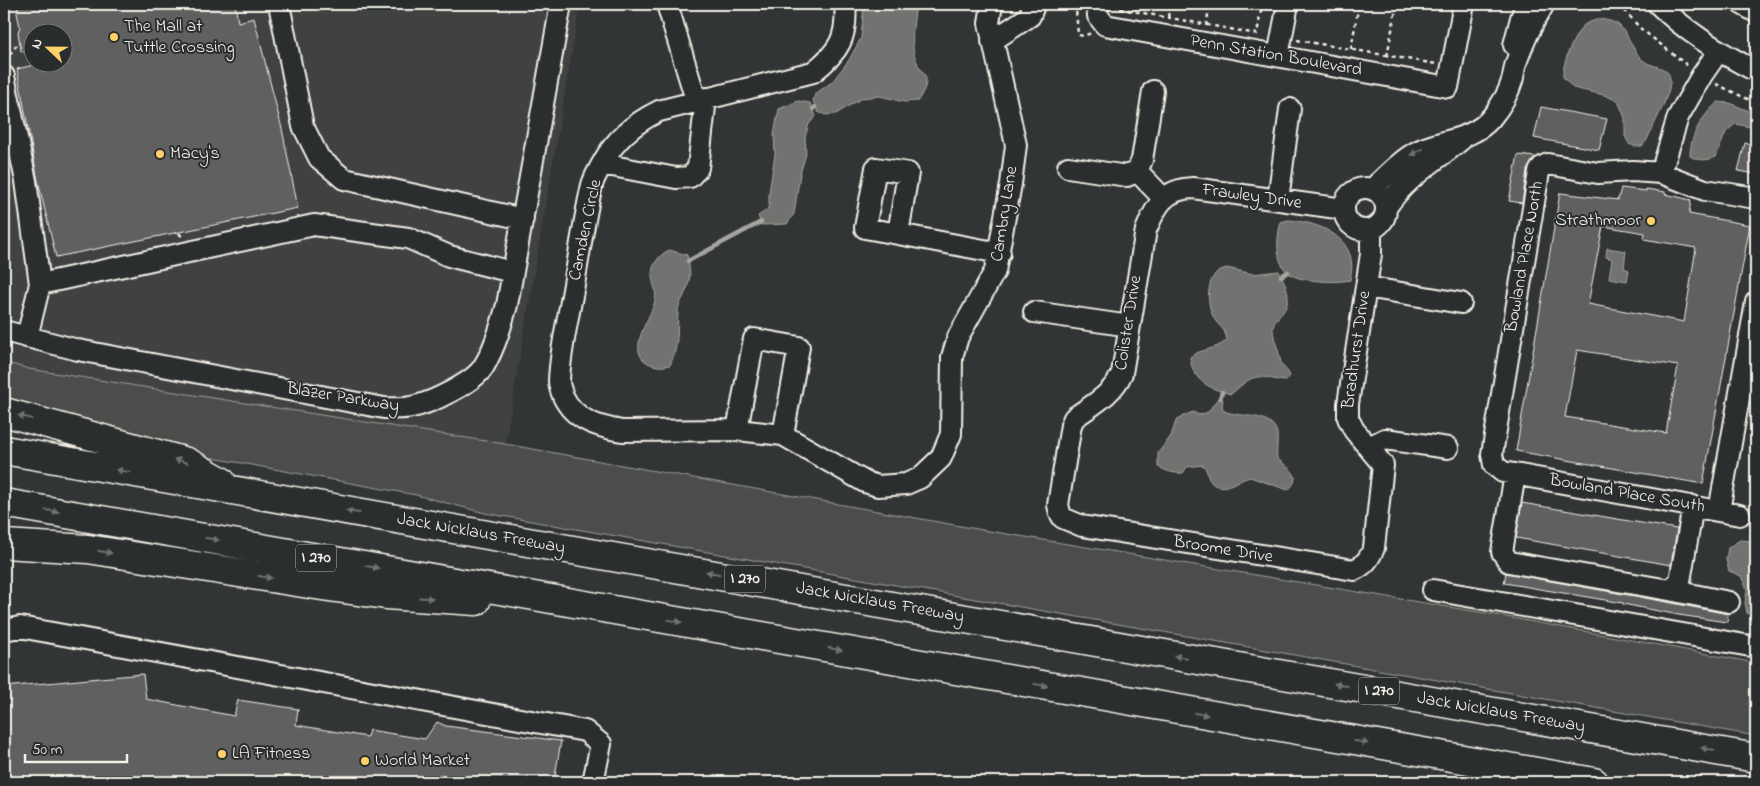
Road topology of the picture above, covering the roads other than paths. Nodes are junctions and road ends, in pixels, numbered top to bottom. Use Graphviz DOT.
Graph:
graph roads {
  1 [pos="279,4"];
  2 [pos="562,4"];
  3 [pos="667,4"];
  4 [pos="845,4"];
  5 [pos="992,4"];
  6 [pos="1031,4"];
  7 [pos="1097,4"];
  8 [pos="1288,4"];
  9 [pos="1464,4"];
  10 [pos="1526,4"];
  11 [pos="1544,4"];
  12 [pos="1658,4"];
  13 [pos="1742,4"];
  14 [pos="1756,12"];
  15 [pos="992,42"];
  16 [pos="1718,52"];
  17 [pos="1278,56"];
  18 [pos="1516,64"];
  19 [pos="4,65"];
  20 [pos="1756,71"];
  21 [pos="1153,91"];
  22 [pos="701,99"];
  23 [pos="1290,109"];
  24 [pos="1463,138"];
  25 [pos="602,164"];
  26 [pos="1068,166"];
  27 [pos="1137,171"];
  28 [pos="1661,174"];
  29 [pos="1372,189"];
  30 [pos="1756,198"];
  31 [pos="1164,199"];
  32 [pos="1278,200"];
  33 [pos="1386,208"];
  34 [pos="1344,209"];
  35 [pos="523,219"];
  36 [pos="1371,229"];
  37 [pos="898,234"];
  38 [pos="1000,253"];
  39 [pos="512,272"];
  40 [pos="40,284"];
  41 [pos="1366,287"];
  42 [pos="1756,302"];
  43 [pos="1461,303"];
  44 [pos="1034,312"];
  45 [pos="1130,326"];
  46 [pos="4,332"];
  47 [pos="27,337"];
  48 [pos="4,412"];
  49 [pos="737,430"];
  50 [pos="783,435"];
  51 [pos="1369,446"];
  52 [pos="1448,448"];
  53 [pos="4,450"];
  54 [pos="1509,473"];
  55 [pos="240,491"];
  56 [pos="4,503"];
  57 [pos="1693,506"];
  58 [pos="1719,511"];
  59 [pos="1740,515"];
  60 [pos="1063,518"];
  61 [pos="4,544"];
  62 [pos="1374,548"];
  63 [pos="1434,590"];
  64 [pos="1669,590"];
  65 [pos="1729,602"];
  66 [pos="627,612"];
  67 [pos="4,630"];
  68 [pos="1756,647"];
  69 [pos="1756,758"];
  70 [pos="593,782"];
  71 [pos="1594,782"];
  1 -- 35 [label="street"];
  2 -- 35 [label="street, Blazer Parkway"];
  3 -- 22 [label="street"];
  4 -- 22 [label="street, Camden Circle"];
  5 -- 15 [label="street, Cambry Lane"];
  6 -- 15 [label="street"];
  7 -- 17 [label="street, Penn Station Boulevard"];
  8 -- 17 [label="street"];
  9 -- 17 [label="street, Penn Station Boulevard"];
  10 -- 18 [label="street"];
  11 -- 18 [label="street"];
  12 -- 16 [label="street"];
  13 -- 14 [label="street"];
  15 -- 38 [label="street, Cambry Lane"];
  16 -- 20 [label="street"];
  16 -- 28 [label="street"];
  18 -- 24 [label="street"];
  19 -- 40 [label="street"];
  21 -- 27 [label="street"];
  22 -- 25 [label="street, Camden Circle"];
  22 -- 25 [label="street"];
  23 -- 32 [label="street"];
  24 -- 29 [label="street, one-way"];
  24 -- 33 [label="street"];
  25 -- 49 [label="street, Camden Circle"];
  26 -- 27 [label="street"];
  27 -- 31 [label="street"];
  28 -- 30 [label="street, Bowland Place North"];
  28 -- 54 [label="street, Bowland Place North"];
  29 -- 33 [label="street"];
  29 -- 34 [label="street"];
  31 -- 32 [label="street, Frawley Drive"];
  31 -- 45 [label="street, Colister Drive"];
  32 -- 34 [label="street, Frawley Drive"];
  33 -- 36 [label="street"];
  34 -- 36 [label="street"];
  35 -- 39 [label="street, Blazer Parkway"];
  36 -- 41 [label="street, Bradhurst Drive"];
  37 -- 38 [label="street"];
  38 -- 50 [label="street, Cambry Lane"];
  39 -- 40 [label="street"];
  39 -- 47 [label="street, Blazer Parkway"];
  40 -- 47 [label="street"];
  41 -- 43 [label="street"];
  41 -- 51 [label="street, Bradhurst Drive"];
  42 -- 58 [label="street, Bowland Place South"];
  44 -- 45 [label="street"];
  45 -- 60 [label="street, Colister Drive"];
  46 -- 47 [label="street, Blazer Parkway"];
  55 -- 48 [label="highway, one-way"];
  49 -- 50 [label="street, Cambry Lane"];
  49 -- 50 [label="street"];
  51 -- 52 [label="street"];
  51 -- 62 [label="street, Bradhurst Drive"];
  55 -- 53 [label="highway, Jack Nicklaus Freeway / I 270, one-way"];
  54 -- 57 [label="street, Bowland Place South"];
  54 -- 64 [label="street"];
  69 -- 55 [label="highway, Jack Nicklaus Freeway / I 270, one-way"];
  56 -- 66 [label="highway, I 270, one-way"];
  57 -- 58 [label="street, Bowland Place South"];
  57 -- 64 [label="street"];
  58 -- 59 [label="street"];
  60 -- 62 [label="street, Broome Drive"];
  61 -- 66 [label="highway, one-way"];
  63 -- 68 [label="street"];
  64 -- 65 [label="street"];
  66 -- 71 [label="highway, I 270, one-way"];
  67 -- 70 [label="street"];
}
